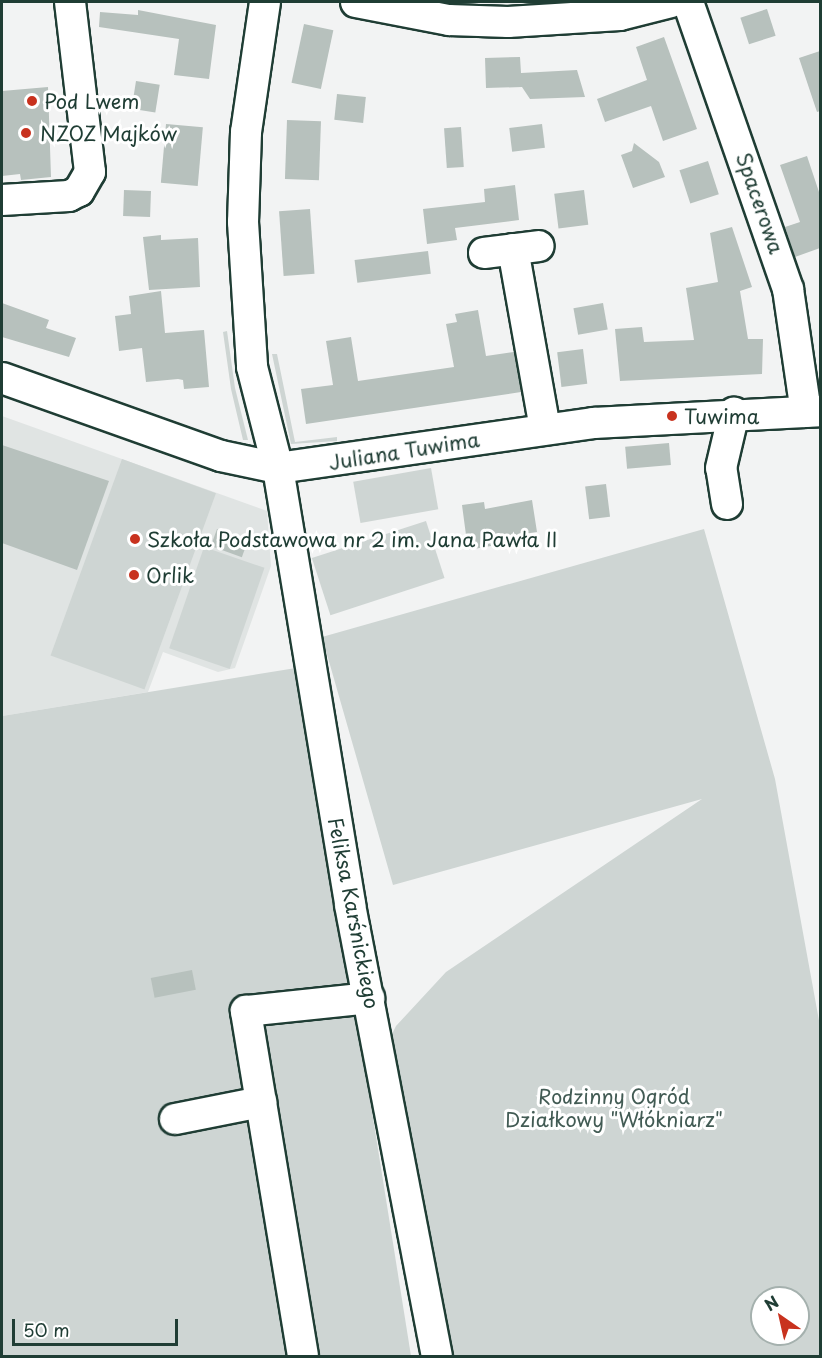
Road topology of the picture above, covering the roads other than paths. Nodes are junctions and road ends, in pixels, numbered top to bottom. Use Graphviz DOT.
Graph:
graph roads {
  1 [pos="70,2"];
  2 [pos="265,2"];
  3 [pos="356,2"];
  4 [pos="671,2"];
  5 [pos="688,2"];
  6 [pos="2,200"];
  7 [pos="484,253"];
  8 [pos="2,378"];
  9 [pos="734,413"];
  10 [pos="816,416"];
  11 [pos="545,429"];
  12 [pos="278,468"];
  13 [pos="727,504"];
  14 [pos="369,998"];
  15 [pos="261,1102"];
  16 [pos="175,1119"];
  17 [pos="303,1356"];
  18 [pos="437,1356"];
  1 -- 6 [label="street"];
  2 -- 12 [label="street, Feliksa Karśnickiego"];
  3 -- 4 [label="street"];
  5 -- 10 [label="street, Spacerowa"];
  7 -- 11 [label="street"];
  8 -- 12 [label="street, Juliana Tuwima"];
  9 -- 10 [label="street, Juliana Tuwima"];
  9 -- 11 [label="street, Juliana Tuwima"];
  9 -- 13 [label="street"];
  11 -- 12 [label="street, Juliana Tuwima"];
  12 -- 14 [label="street, Feliksa Karśnickiego"];
  14 -- 15 [label="street"];
  14 -- 18 [label="street, Feliksa Karśnickiego"];
  15 -- 16 [label="street"];
  15 -- 17 [label="street"];
}
